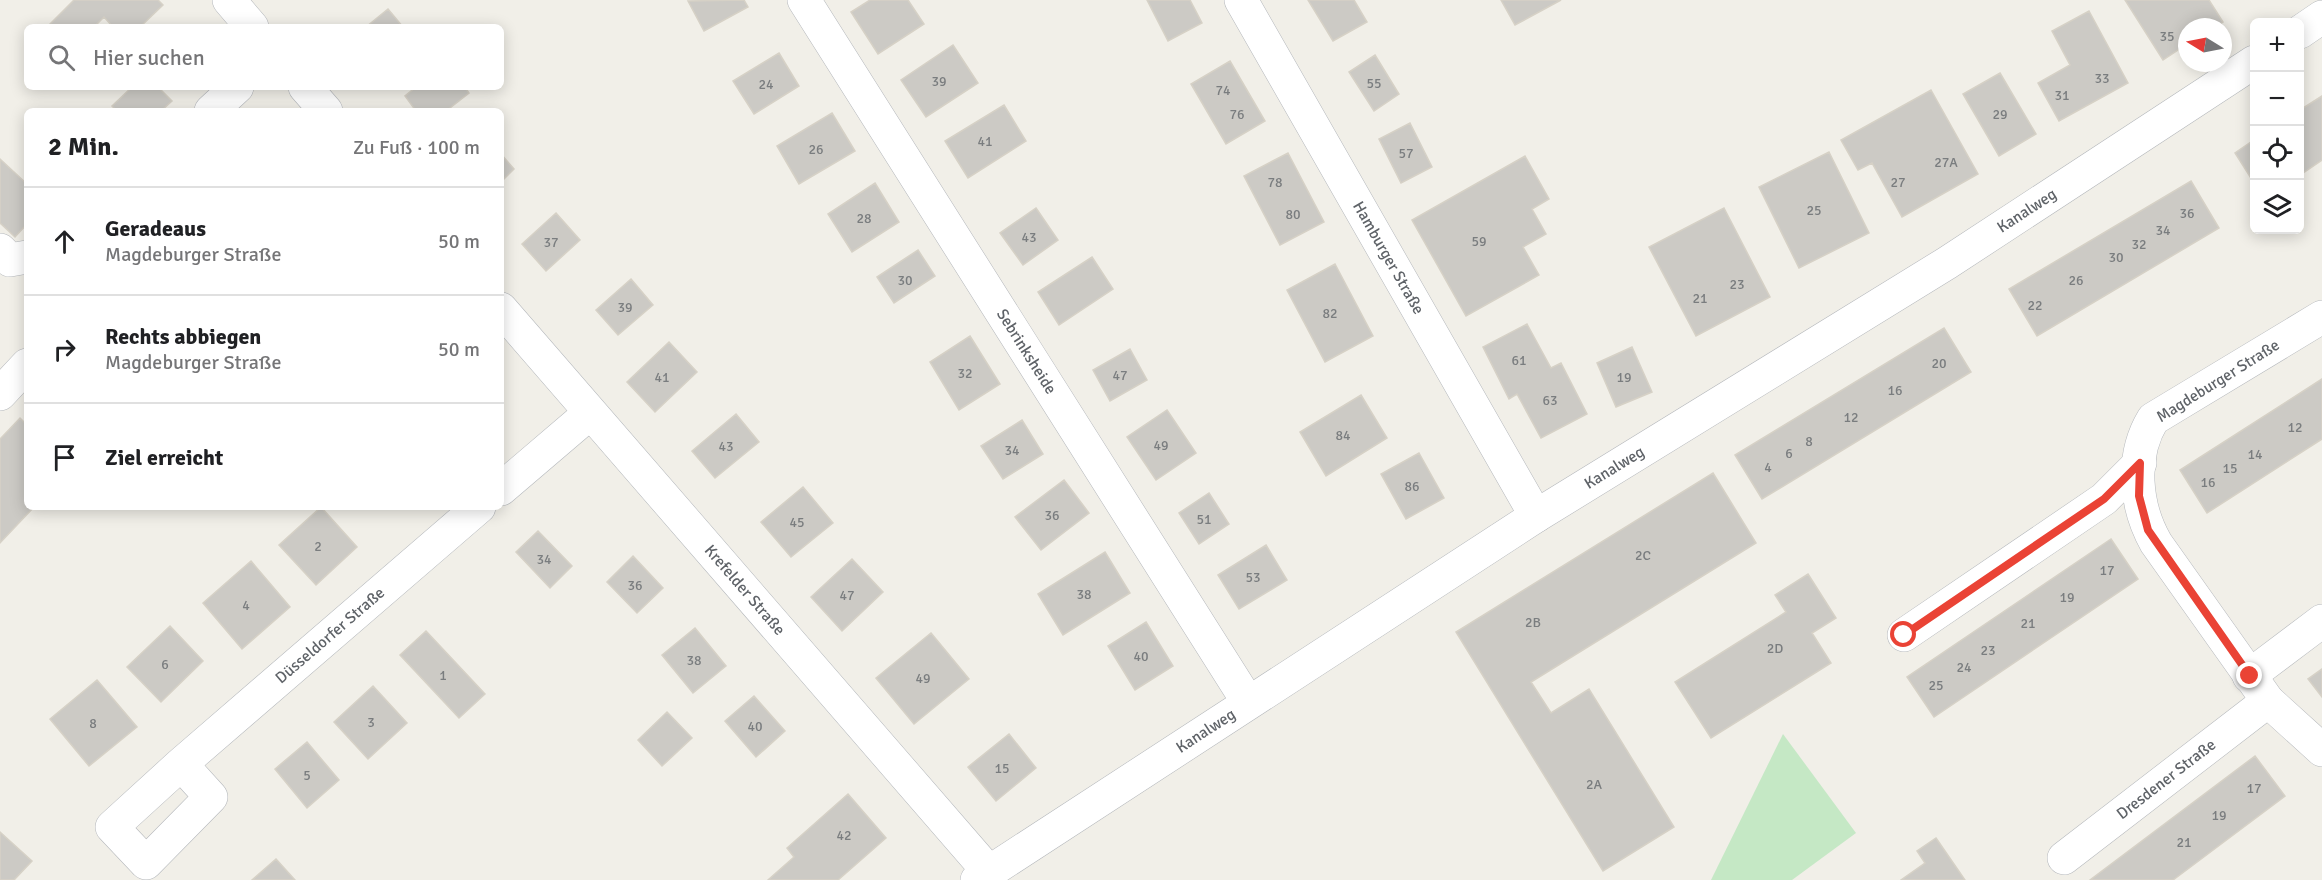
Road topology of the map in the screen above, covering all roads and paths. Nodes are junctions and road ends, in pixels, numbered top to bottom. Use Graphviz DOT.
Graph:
graph roads {
  1 [pos="230,0"];
  2 [pos="804,0"];
  3 [pos="1241,0"];
  4 [pos="2322,17"];
  5 [pos="250,24"];
  6 [pos="2304,29"];
  7 [pos="2250,65"];
  8 [pos="234,90"];
  9 [pos="308,90"];
  10 [pos="214,108"];
  11 [pos="323,108"];
  12 [pos="0,250"];
  13 [pos="24,258"];
  14 [pos="504,313"];
  15 [pos="2322,317"];
  16 [pos="24,368"];
  17 [pos="0,394"];
  18 [pos="590,413"];
  19 [pos="2140,463"];
  20 [pos="504,486"];
  21 [pos="476,510"];
  22 [pos="1536,516"];
  23 [pos="2322,621"];
  24 [pos="1904,635"];
  25 [pos="2259,689"];
  26 [pos="1248,702"];
  27 [pos="2322,750"];
  28 [pos="181,764"];
  29 [pos="2064,858"];
  30 [pos="983,876"];
  1 -- 5 [label="street"];
  2 -- 26 [label="street, Sebrinksheide"];
  3 -- 22 [label="street, Hamburger Straße"];
  4 -- 6 [label="street"];
  7 -- 22 [label="street, Kanalweg"];
  8 -- 10 [label="street"];
  9 -- 11 [label="street"];
  12 -- 13 [label="street"];
  14 -- 18 [label="street, Krefelder Straße"];
  15 -- 19 [label="street, Magdeburger Straße"];
  16 -- 17 [label="street"];
  18 -- 20 [label="street"];
  18 -- 30 [label="street, Krefelder Straße"];
  19 -- 24 [label="street"];
  19 -- 25 [label="street, Magdeburger Straße"];
  21 -- 28 [label="street, Düsseldorfer Straße"];
  22 -- 26 [label="street, Kanalweg"];
  23 -- 25 [label="street, Dresdener Straße"];
  25 -- 27 [label="street, Magdeburger Straße"];
  25 -- 29 [label="street, Dresdener Straße"];
  26 -- 30 [label="street, Kanalweg"];
}
